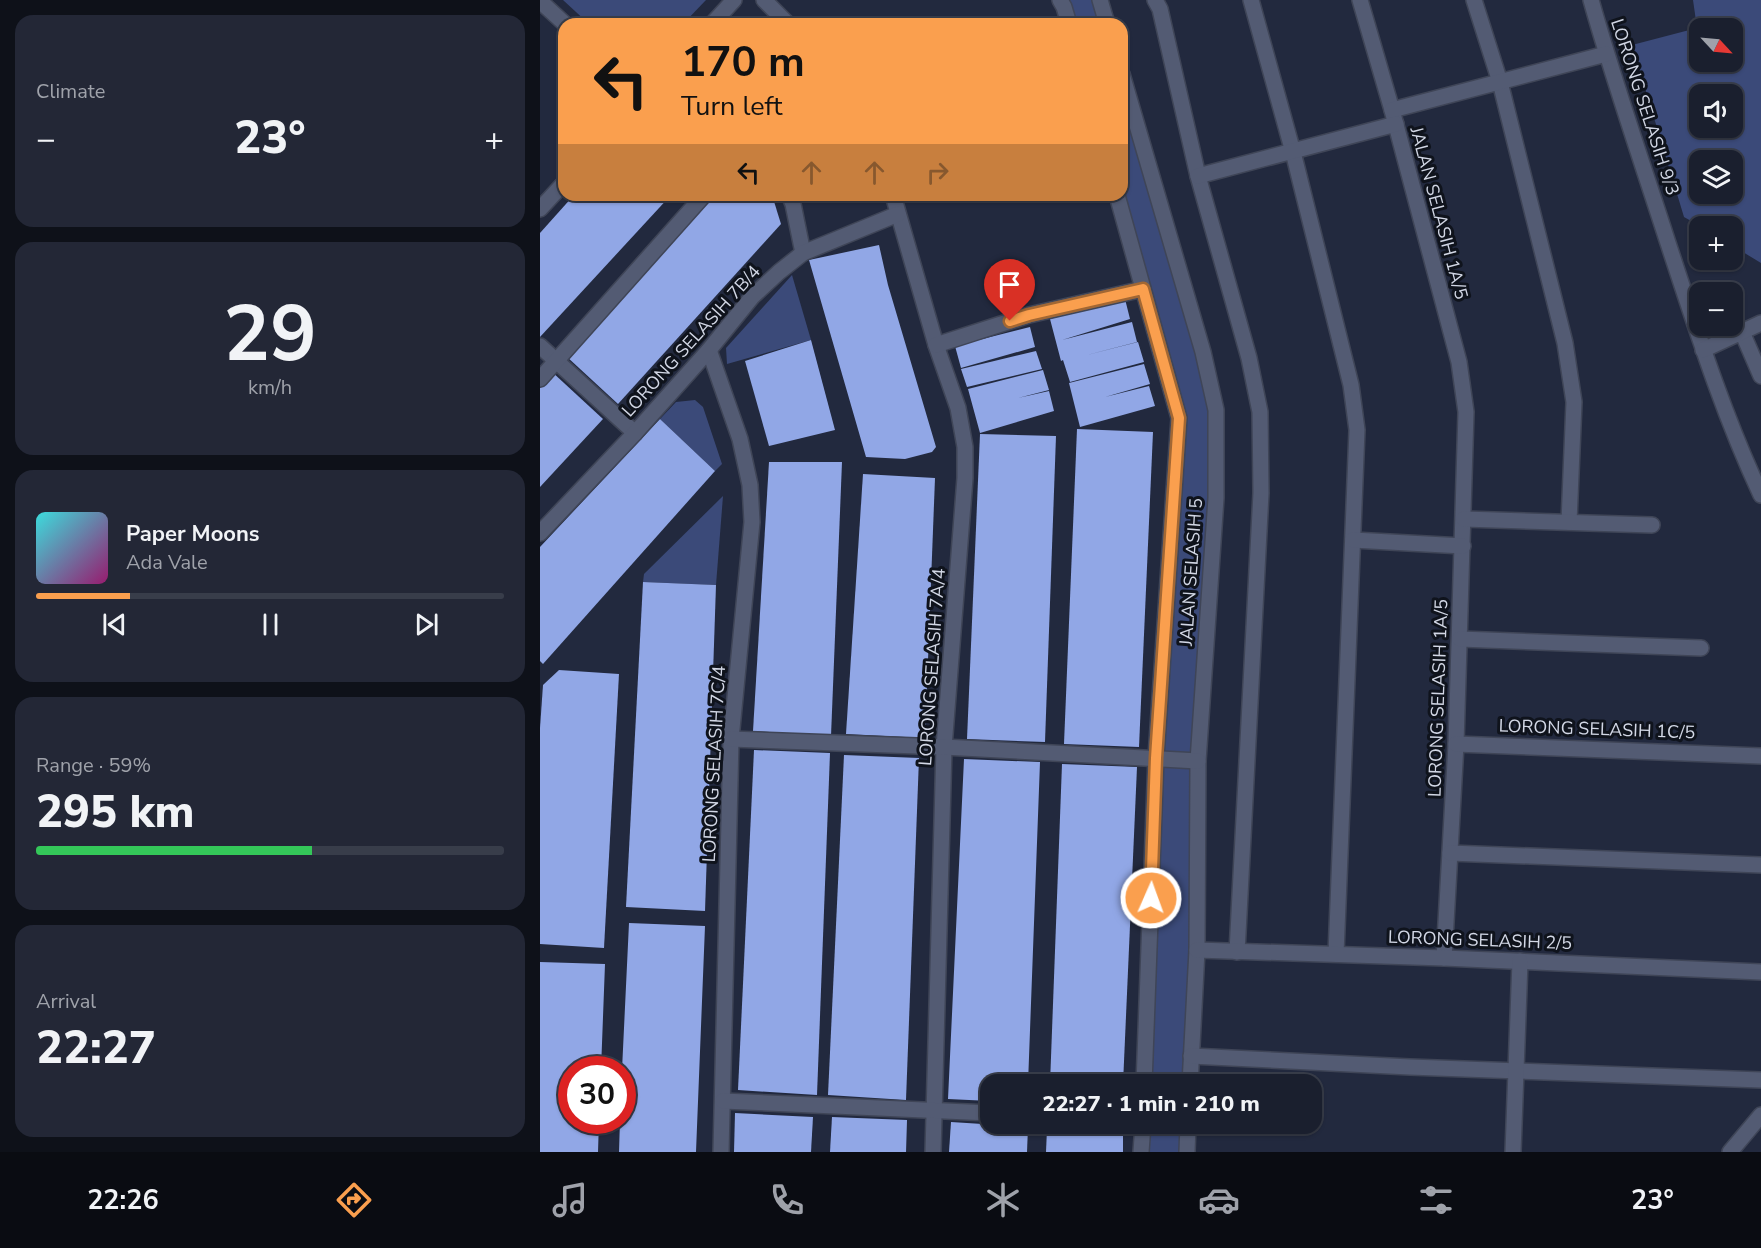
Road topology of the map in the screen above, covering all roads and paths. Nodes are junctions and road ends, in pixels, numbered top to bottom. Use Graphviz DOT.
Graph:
graph roads {
  1 [pos="734,0"];
  2 [pos="764,0"];
  3 [pos="1060,0"];
  4 [pos="1100,0"];
  5 [pos="1155,0"];
  6 [pos="1251,0"];
  7 [pos="1360,0"];
  8 [pos="1474,0"];
  9 [pos="1591,0"];
  10 [pos="540,1"];
  11 [pos="558,18"];
  12 [pos="718,18"];
  13 [pos="782,18"];
  14 [pos="1067,18"];
  15 [pos="1105,18"];
  16 [pos="1606,54"];
  17 [pos="1500,82"];
  18 [pos="1128,95"];
  19 [pos="1394,117"];
  20 [pos="1293,152"];
  21 [pos="1198,176"];
  22 [pos="558,190"];
  23 [pos="699,201"];
  24 [pos="792,201"];
  25 [pos="895,201"];
  26 [pos="1118,201"];
  27 [pos="540,209"];
  28 [pos="898,214"];
  29 [pos="803,253"];
  30 [pos="1143,289"];
  31 [pos="1761,324"];
  32 [pos="1743,332"];
  33 [pos="1743,334"];
  34 [pos="1733,336"];
  35 [pos="936,345"];
  36 [pos="540,346"];
  37 [pos="709,350"];
  38 [pos="1703,350"];
  39 [pos="557,361"];
  40 [pos="1761,376"];
  41 [pos="540,380"];
  42 [pos="635,433"];
  43 [pos="1467,438"];
  44 [pos="1761,495"];
  45 [pos="1464,519"];
  46 [pos="1569,522"];
  47 [pos="1652,525"];
  48 [pos="540,533"];
  49 [pos="1353,540"];
  50 [pos="1462,546"];
  51 [pos="1460,639"];
  52 [pos="1701,648"];
  53 [pos="731,739"];
  54 [pos="1456,744"];
  55 [pos="944,747"];
  56 [pos="1761,756"];
  57 [pos="1156,758"];
  58 [pos="1198,761"];
  59 [pos="1450,853"];
  60 [pos="1761,865"];
  61 [pos="1197,950"];
  62 [pos="1237,952"];
  63 [pos="1336,954"];
  64 [pos="1444,958"];
  65 [pos="1520,961"];
  66 [pos="1761,972"];
  67 [pos="1191,1056"];
  68 [pos="1516,1071"];
  69 [pos="1144,1074"];
  70 [pos="1190,1074"];
  71 [pos="1761,1080"];
  72 [pos="723,1101"];
  73 [pos="935,1111"];
  74 [pos="980,1113"];
  75 [pos="1761,1115"];
  76 [pos="1142,1134"];
  77 [pos="1188,1134"];
  78 [pos="721,1152"];
  79 [pos="933,1152"];
  80 [pos="1141,1152"];
  81 [pos="1187,1152"];
  82 [pos="1513,1152"];
  83 [pos="1730,1152"];
  1 -- 12 [label="street"];
  2 -- 13 [label="street"];
  3 -- 14 [label="street"];
  4 -- 15 [label="street"];
  5 -- 21 [label="street"];
  6 -- 20 [label="street"];
  7 -- 19 [label="street, JALAN SELASIH 1A/5"];
  8 -- 17 [label="street"];
  9 -- 16 [label="street, LORONG SELASIH 9/3"];
  10 -- 11 [label="street"];
  16 -- 17 [label="street"];
  16 -- 38 [label="street, LORONG SELASIH 9/3"];
  17 -- 19 [label="street"];
  17 -- 46 [label="street"];
  18 -- 58 [label="street, JALAN SELASIH 5"];
  19 -- 20 [label="street"];
  19 -- 43 [label="street, JALAN SELASIH 1A/5"];
  20 -- 21 [label="street"];
  20 -- 49 [label="street"];
  21 -- 62 [label="street"];
  22 -- 27 [label="street"];
  23 -- 39 [label="street"];
  24 -- 29 [label="street"];
  25 -- 28 [label="street, LORONG SELASIH 7A/4"];
  26 -- 30 [label="street"];
  28 -- 29 [label="street, LORONG SELASIH 7B/4"];
  28 -- 35 [label="street, LORONG SELASIH 7A/4"];
  29 -- 37 [label="street, LORONG SELASIH 7B/4"];
  30 -- 35 [label="street"];
  30 -- 57 [label="street"];
  31 -- 32 [label="street"];
  33 -- 40 [label="street"];
  34 -- 38 [label="street"];
  35 -- 55 [label="street, LORONG SELASIH 7A/4"];
  36 -- 39 [label="street"];
  37 -- 42 [label="street, LORONG SELASIH 7B/4"];
  37 -- 53 [label="street, LORONG SELASIH 7C/4"];
  38 -- 44 [label="street, LORONG SELASIH 9/3"];
  39 -- 41 [label="street"];
  39 -- 42 [label="street"];
  42 -- 48 [label="street, LORONG SELASIH 7B/4"];
  43 -- 45 [label="street, LORONG SELASIH 1A/5"];
  45 -- 46 [label="street"];
  45 -- 50 [label="street, LORONG SELASIH 1A/5"];
  46 -- 47 [label="street"];
  49 -- 50 [label="street"];
  49 -- 63 [label="street"];
  50 -- 51 [label="street, LORONG SELASIH 1A/5"];
  51 -- 52 [label="street"];
  51 -- 54 [label="street, LORONG SELASIH 1A/5"];
  53 -- 55 [label="street"];
  53 -- 72 [label="street, LORONG SELASIH 7C/4"];
  54 -- 56 [label="street, LORONG SELASIH 1C/5"];
  54 -- 59 [label="street, LORONG SELASIH 1A/5"];
  55 -- 57 [label="street"];
  55 -- 73 [label="street, LORONG SELASIH 7A/4"];
  57 -- 58 [label="street"];
  57 -- 69 [label="street"];
  58 -- 61 [label="street, JALAN SELASIH 5"];
  59 -- 60 [label="street"];
  59 -- 64 [label="street, LORONG SELASIH 1A/5"];
  61 -- 62 [label="street, LORONG SELASIH 2/5"];
  61 -- 67 [label="street, JALAN SELASIH 5"];
  62 -- 63 [label="street, LORONG SELASIH 2/5"];
  63 -- 64 [label="street, LORONG SELASIH 2/5"];
  64 -- 65 [label="street, LORONG SELASIH 2/5"];
  65 -- 66 [label="street, LORONG SELASIH 2/5"];
  65 -- 68 [label="street"];
  67 -- 68 [label="street"];
  67 -- 70 [label="street, JALAN SELASIH 5"];
  68 -- 71 [label="street"];
  68 -- 82 [label="street"];
  72 -- 73 [label="street"];
  72 -- 78 [label="street, LORONG SELASIH 7C/4"];
  73 -- 74 [label="street"];
  73 -- 79 [label="street, LORONG SELASIH 7A/4"];
  75 -- 83 [label="street"];
  76 -- 80 [label="street"];
  77 -- 81 [label="street"];
}
